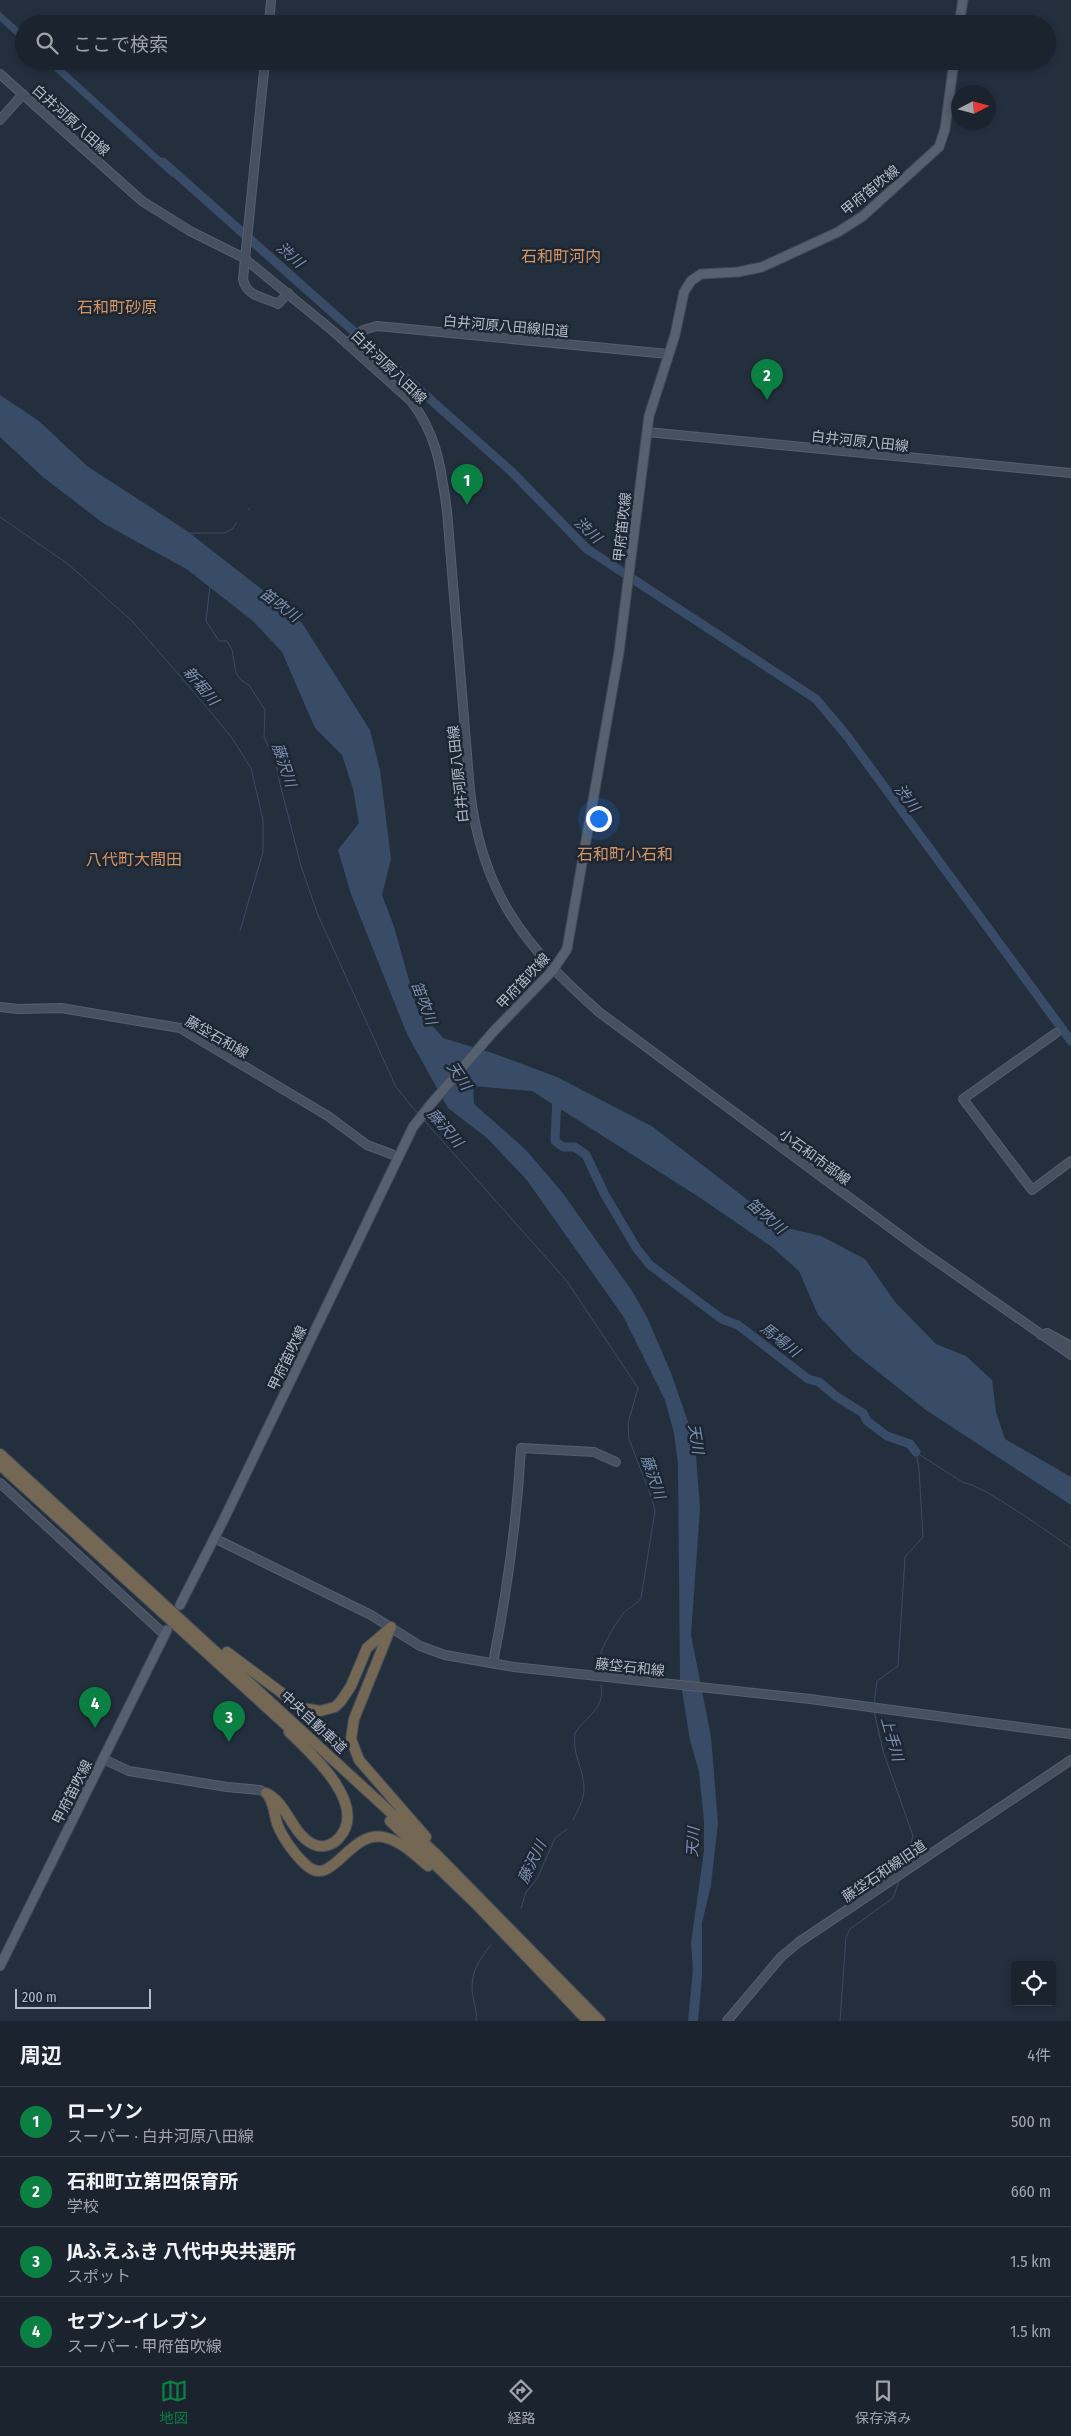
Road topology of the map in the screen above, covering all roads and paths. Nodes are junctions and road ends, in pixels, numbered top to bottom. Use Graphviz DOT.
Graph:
graph roads {
  1 [pos="271,0"];
  2 [pos="963,0"];
  3 [pos="269,15"];
  4 [pos="960,15"];
  5 [pos="264,70"];
  6 [pos="953,70"];
  7 [pos="0,74"];
  8 [pos="24,94"];
  9 [pos="0,120"];
  10 [pos="244,258"];
  11 [pos="288,293"];
  12 [pos="350,341"];
  13 [pos="668,354"];
  14 [pos="647,432"];
  15 [pos="1071,474"];
  16 [pos="550,972"];
  17 [pos="0,1007"];
  18 [pos="1056,1033"];
  19 [pos="399,1157"];
  20 [pos="1071,1161"];
  21 [pos="1041,1335"];
  22 [pos="1071,1346"];
  23 [pos="1071,1355"];
  24 [pos="0,1454"];
  25 [pos="616,1462"];
  26 [pos="0,1465"];
  27 [pos="0,1483"];
  28 [pos="214,1538"];
  29 [pos="161,1601"];
  30 [pos="180,1605"];
  31 [pos="391,1627"];
  32 [pos="166,1632"];
  33 [pos="212,1658"];
  34 [pos="493,1663"];
  35 [pos="1071,1734"];
  36 [pos="103,1759"];
  37 [pos="1071,1760"];
  38 [pos="266,1792"];
  39 [pos="479,1907"];
  40 [pos="501,1918"];
  41 [pos="0,1966"];
  42 [pos="588,2021"];
  43 [pos="600,2021"];
  44 [pos="727,2021"];
  1 -- 3 [label="main road"];
  2 -- 4 [label="main road"];
  5 -- 10 [label="main road"];
  6 -- 13 [label="main road, 甲府笛吹線"];
  7 -- 8 [label="main road, 白井河原八田線"];
  8 -- 9 [label="main road"];
  8 -- 10 [label="main road, 白井河原八田線"];
  10 -- 11 [label="main road, 白井河原八田線"];
  10 -- 11 [label="main road"];
  11 -- 12 [label="main road, 白井河原八田線"];
  12 -- 13 [label="main road, 白井河原八田線旧道"];
  12 -- 16 [label="main road, 白井河原八田線"];
  13 -- 14 [label="main road, 甲府笛吹線"];
  14 -- 15 [label="main road, 白井河原八田線"];
  14 -- 16 [label="main road, 甲府笛吹線"];
  16 -- 19 [label="main road, 甲府笛吹線"];
  16 -- 21 [label="main road, 小石和市部線"];
  17 -- 19 [label="main road, 藤垈石和線"];
  18 -- 20 [label="main road"];
  19 -- 28 [label="main road, 甲府笛吹線"];
  21 -- 22 [label="main road"];
  21 -- 23 [label="main road, 小石和市部線"];
  24 -- 29 [label="highway, 中央自動車道"];
  25 -- 34 [label="main road"];
  26 -- 33 [label="highway, 中央自動車道"];
  27 -- 32 [label="main road"];
  28 -- 30 [label="main road, 甲府笛吹線"];
  28 -- 31 [label="main road, 藤垈石和線"];
  29 -- 31 [label="highway"];
  29 -- 40 [label="highway, 中央自動車道"];
  31 -- 34 [label="main road, 藤垈石和線"];
  31 -- 40 [label="highway"];
  32 -- 36 [label="main road, 甲府笛吹線"];
  33 -- 38 [label="highway"];
  33 -- 39 [label="highway, 中央自動車道"];
  34 -- 35 [label="main road, 藤垈石和線"];
  36 -- 38 [label="main road"];
  36 -- 41 [label="main road, 甲府笛吹線"];
  37 -- 44 [label="main road, 藤垈石和線旧道"];
  38 -- 39 [label="highway"];
  39 -- 42 [label="highway, 中央自動車道"];
  40 -- 43 [label="highway, 中央自動車道"];
}
